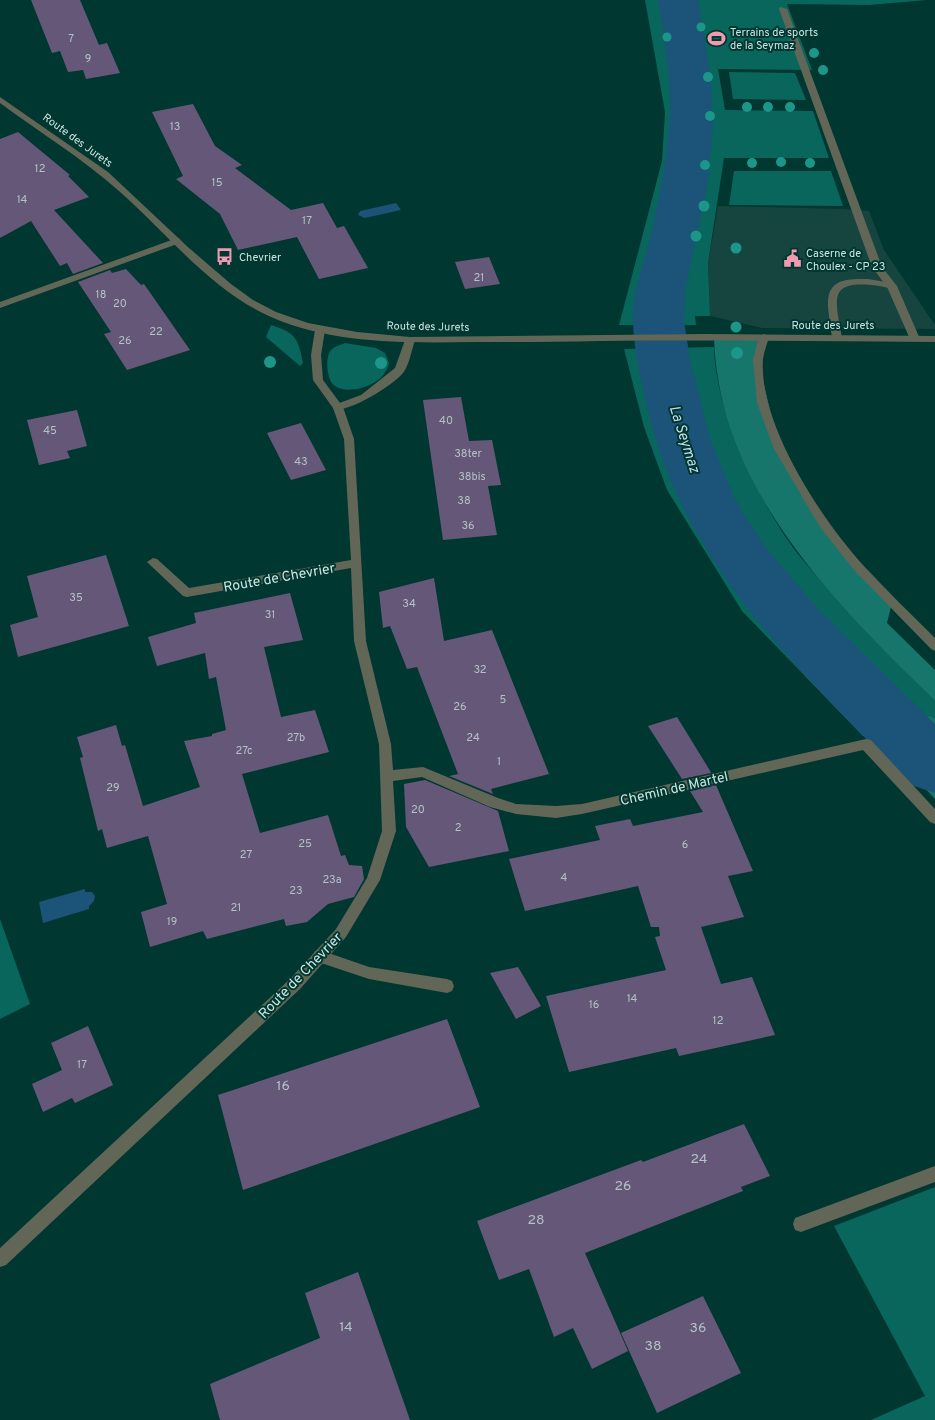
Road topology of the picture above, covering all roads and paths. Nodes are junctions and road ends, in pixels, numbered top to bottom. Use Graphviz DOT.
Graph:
graph roads {
  1 [pos="783,9"];
  2 [pos="0,99"];
  3 [pos="177,242"];
  4 [pos="892,286"];
  5 [pos="0,306"];
  6 [pos="320,330"];
  7 [pos="764,337"];
  8 [pos="837,338"];
  9 [pos="915,339"];
  10 [pos="935,339"];
  11 [pos="410,340"];
  12 [pos="338,407"];
  13 [pos="153,562"];
  14 [pos="357,563"];
  15 [pos="935,646"];
  16 [pos="387,776"];
  17 [pos="935,818"];
  18 [pos="320,956"];
  19 [pos="448,986"];
  20 [pos="935,1174"];
  21 [pos="801,1224"];
  22 [pos="0,1259"];
  1 -- 4 [label="street"];
  2 -- 3 [label="street, Route des Jurets"];
  3 -- 5 [label="street"];
  3 -- 6 [label="street, Route des Jurets"];
  4 -- 8 [label="street"];
  4 -- 9 [label="street"];
  6 -- 11 [label="street, Route des Jurets"];
  6 -- 12 [label="street, Route de Chevrier"];
  7 -- 8 [label="street, Route des Jurets"];
  7 -- 11 [label="street, Route des Jurets"];
  7 -- 15 [label="street"];
  8 -- 9 [label="street, Route des Jurets"];
  9 -- 10 [label="street, Route des Jurets"];
  11 -- 12 [label="street"];
  12 -- 14 [label="street, Route de Chevrier"];
  13 -- 14 [label="street, Route de Chevrier"];
  14 -- 16 [label="street, Route de Chevrier"];
  16 -- 17 [label="street, Chemin de Martel"];
  16 -- 18 [label="street, Route de Chevrier"];
  18 -- 19 [label="street"];
  18 -- 22 [label="street, Route de Chevrier"];
  20 -- 21 [label="street"];
}
